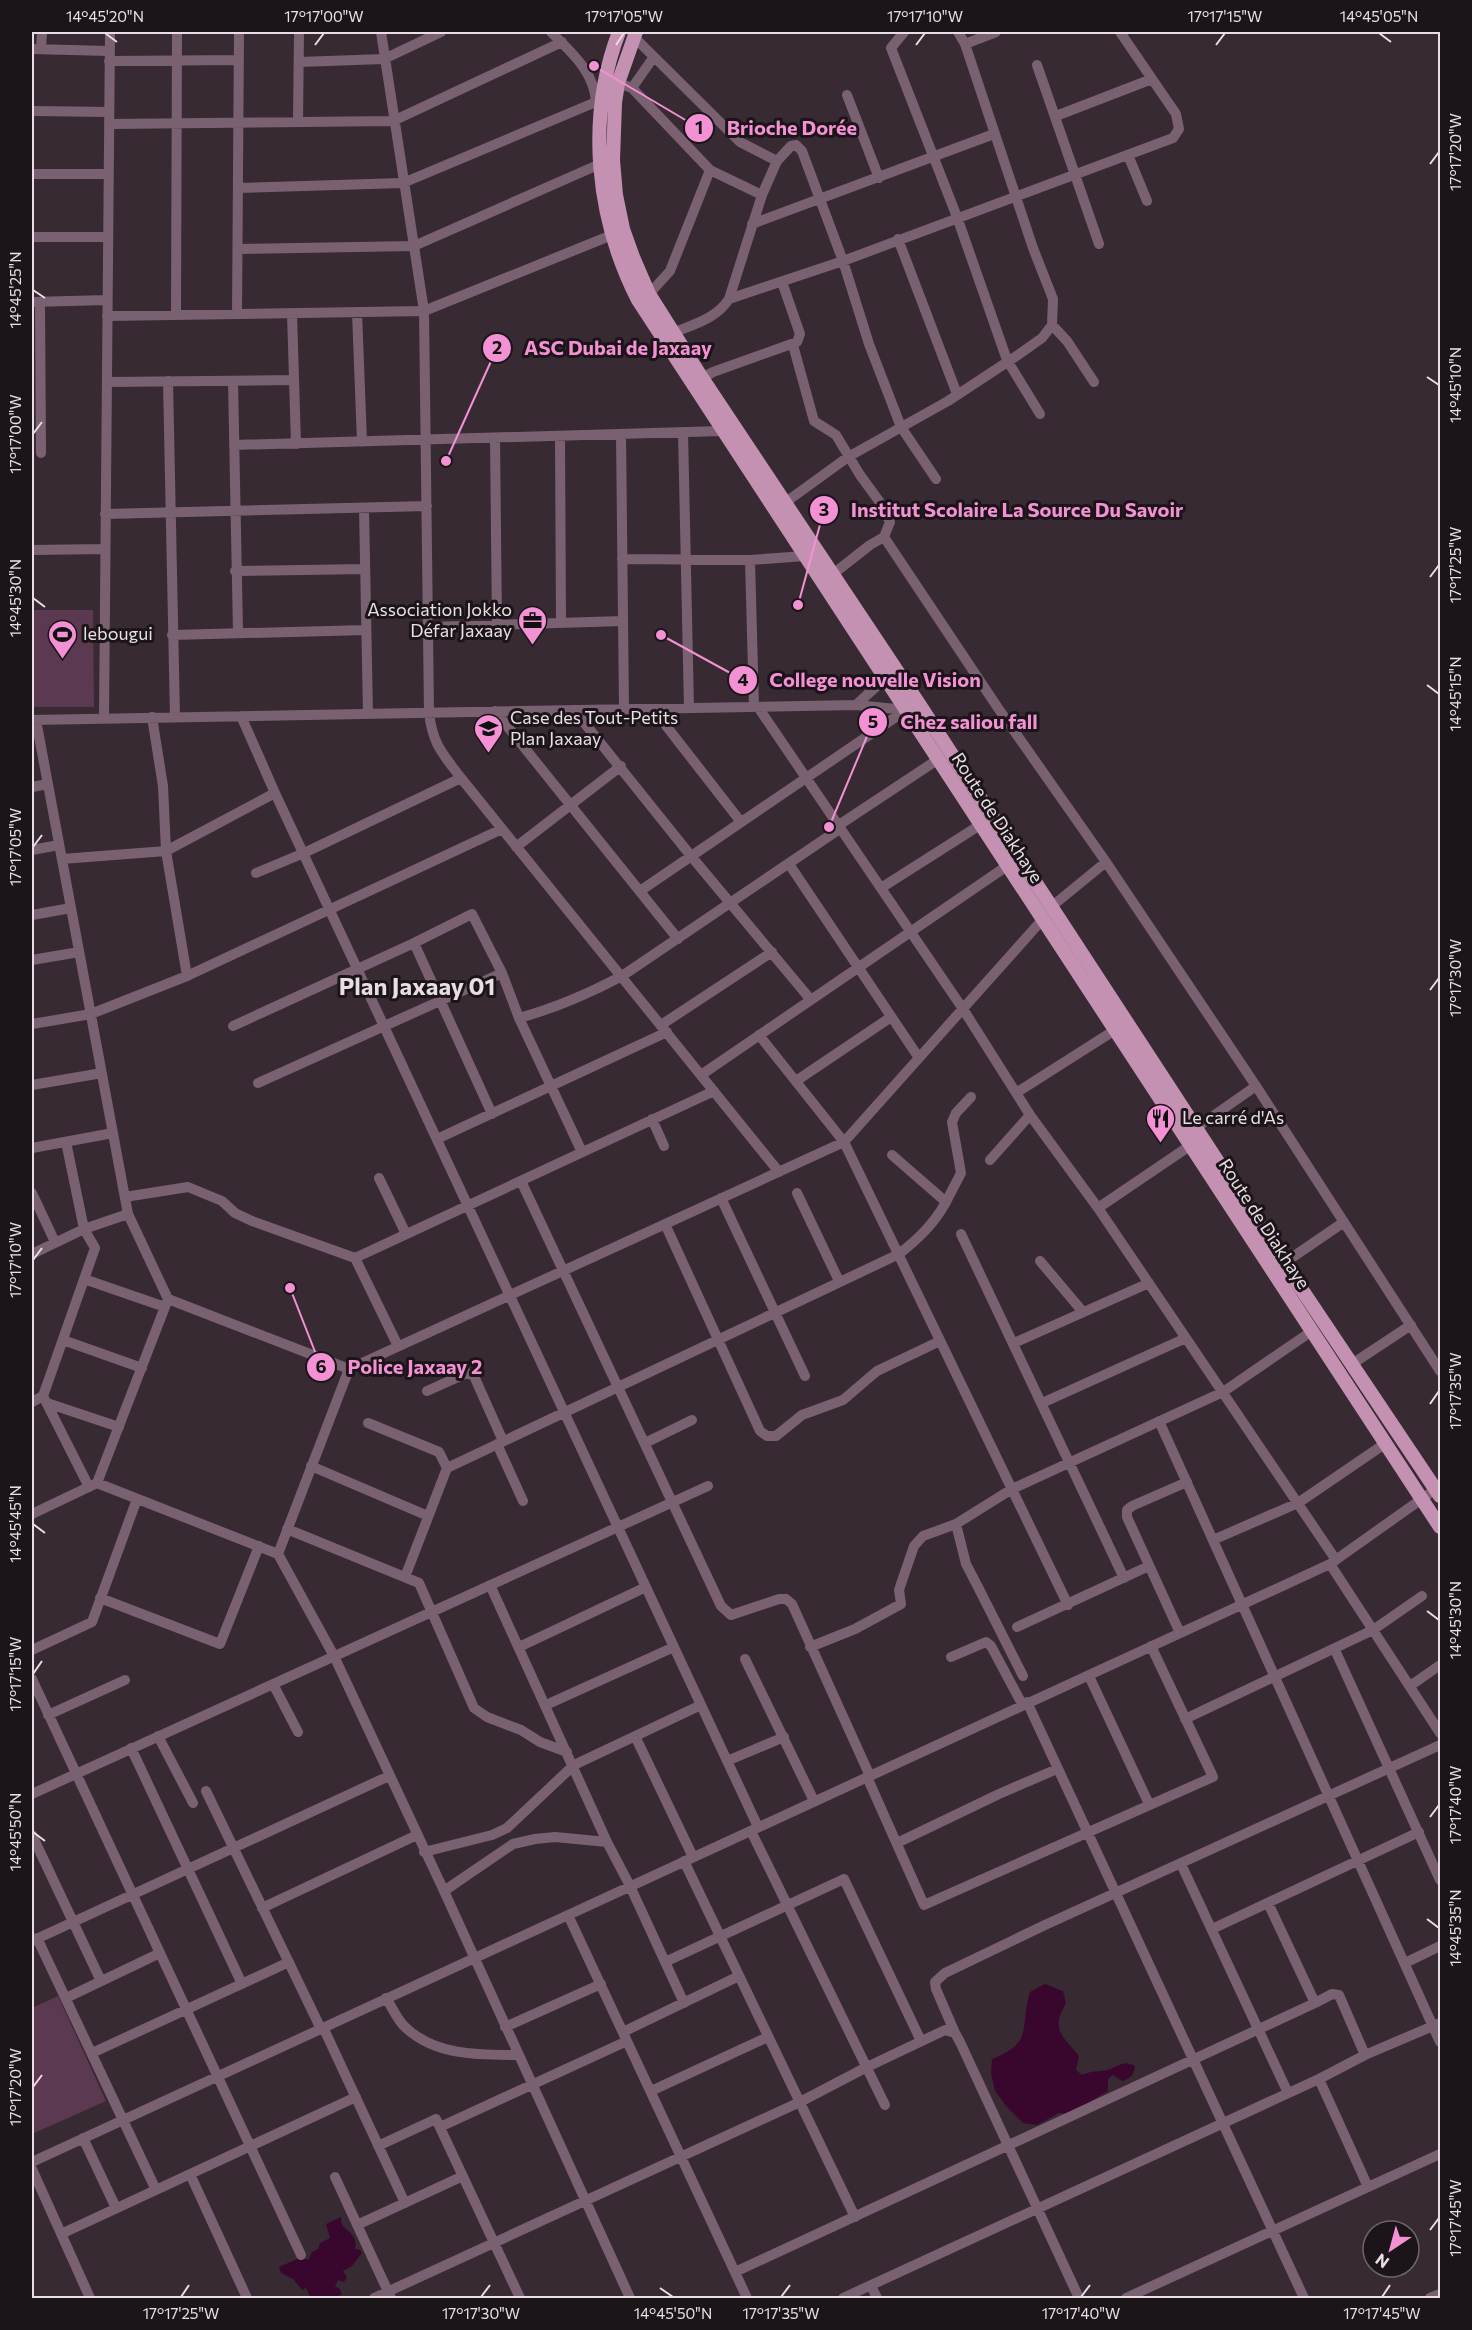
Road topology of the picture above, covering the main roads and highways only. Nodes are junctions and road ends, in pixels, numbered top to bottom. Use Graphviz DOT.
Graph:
graph roads {
  1 [pos="619,32"];
  2 [pos="635,34"];
  3 [pos="1439,1491"];
  4 [pos="1440,1527"];
  1 -- 4 [label="main road, Route de Diakhaye"];
  2 -- 3 [label="main road, Route de Diakhaye"];
}
